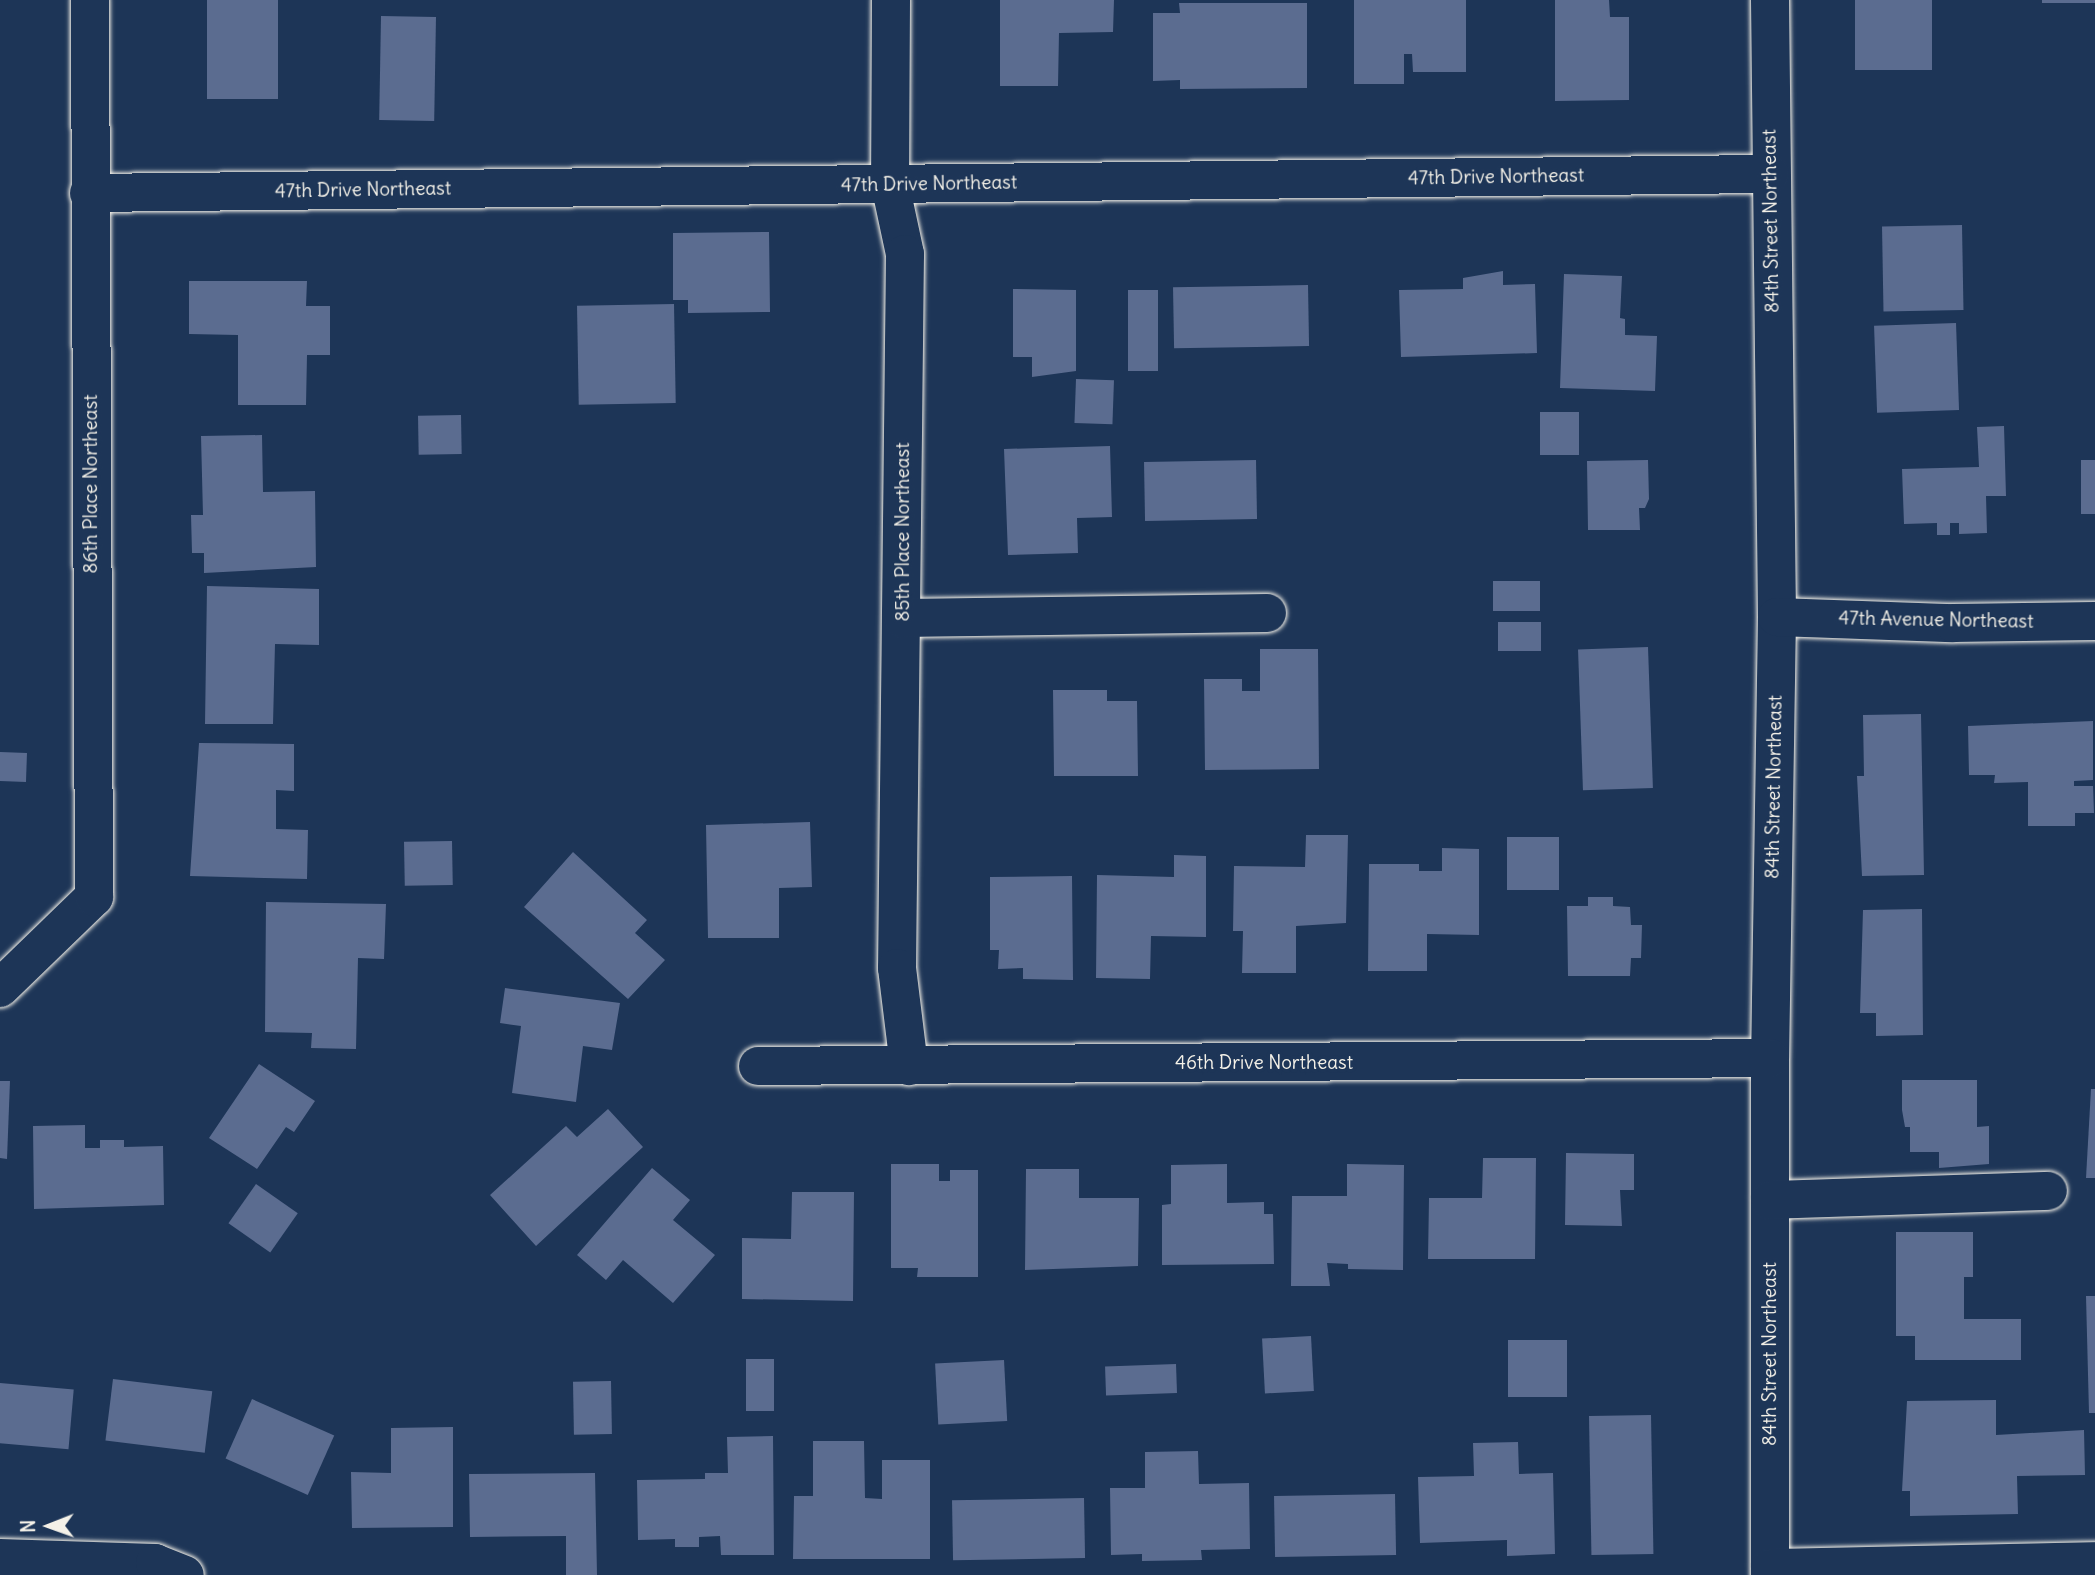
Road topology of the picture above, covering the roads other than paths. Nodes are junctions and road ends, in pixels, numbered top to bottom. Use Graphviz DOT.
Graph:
graph roads {
  1 [pos="90,0"];
  2 [pos="891,0"];
  3 [pos="1770,0"];
  4 [pos="1770,174"];
  5 [pos="890,184"];
  6 [pos="89,193"];
  7 [pos="1267,613"];
  8 [pos="1777,617"];
  9 [pos="903,618"];
  10 [pos="2095,621"];
  11 [pos="0,988"];
  12 [pos="1770,1058"];
  13 [pos="758,1066"];
  14 [pos="909,1066"];
  15 [pos="2048,1191"];
  16 [pos="1770,1200"];
  17 [pos="0,1558"];
  18 [pos="2095,1561"];
  19 [pos="1770,1572"];
  20 [pos="185,1575"];
  1 -- 6 [label="street, 86th Place Northeast"];
  2 -- 5 [label="street, 85th Place Northeast"];
  3 -- 4 [label="street, 84th Street Northeast"];
  4 -- 5 [label="street, 47th Drive Northeast"];
  4 -- 8 [label="street, 84th Street Northeast"];
  5 -- 6 [label="street, 47th Drive Northeast"];
  5 -- 9 [label="street, 85th Place Northeast"];
  6 -- 11 [label="street, 86th Place Northeast"];
  7 -- 9 [label="street"];
  8 -- 10 [label="street, 47th Avenue Northeast"];
  8 -- 12 [label="street, 84th Street Northeast"];
  9 -- 14 [label="street, 85th Place Northeast"];
  12 -- 14 [label="street, 46th Drive Northeast"];
  12 -- 16 [label="street, 84th Street Northeast"];
  13 -- 14 [label="street, 46th Drive Northeast"];
  15 -- 16 [label="street"];
  16 -- 19 [label="street, 84th Street Northeast"];
  17 -- 20 [label="street"];
  18 -- 19 [label="street"];
}
